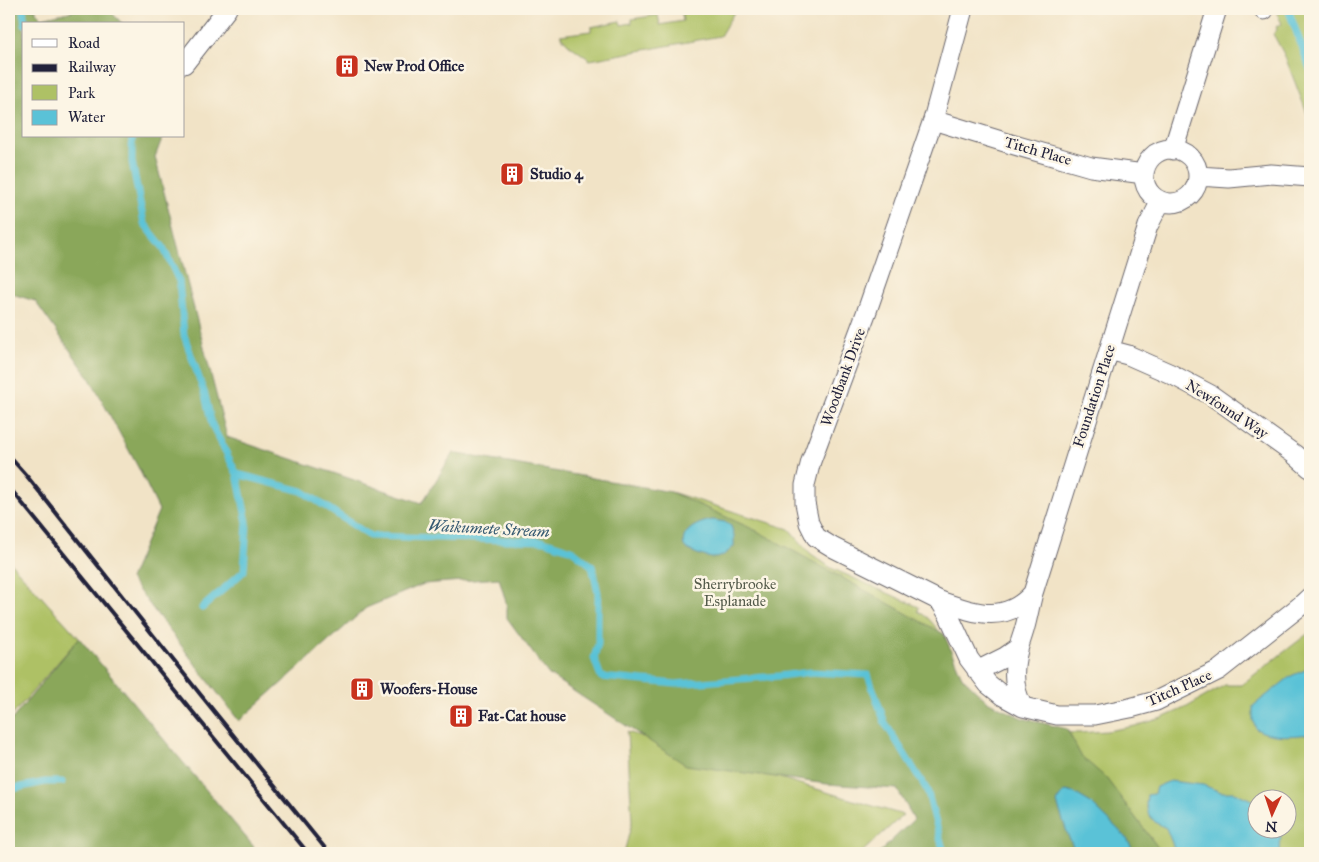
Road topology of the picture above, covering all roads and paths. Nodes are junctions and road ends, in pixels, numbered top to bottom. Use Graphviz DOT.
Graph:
graph roads {
  1 [pos="227,9"];
  2 [pos="963,9"];
  3 [pos="1217,9"];
  4 [pos="185,63"];
  5 [pos="933,120"];
  6 [pos="1173,150"];
  7 [pos="1144,174"];
  8 [pos="1198,176"];
  9 [pos="1310,178"];
  10 [pos="1161,201"];
  11 [pos="1109,350"];
  12 [pos="1310,468"];
  13 [pos="1033,593"];
  14 [pos="1310,597"];
  15 [pos="940,602"];
  16 [pos="1018,648"];
  17 [pos="977,671"];
  18 [pos="1023,706"];
  1 -- 4 [label="street"];
  2 -- 5 [label="street, Woodbank Drive"];
  3 -- 6 [label="street"];
  5 -- 7 [label="street, Titch Place"];
  5 -- 15 [label="street, Woodbank Drive"];
  6 -- 7 [label="street"];
  6 -- 8 [label="street"];
  7 -- 10 [label="street"];
  8 -- 9 [label="street"];
  8 -- 10 [label="street"];
  10 -- 11 [label="street, Foundation Place"];
  11 -- 12 [label="street, Newfound Way"];
  11 -- 13 [label="street, Foundation Place"];
  13 -- 15 [label="street"];
  13 -- 16 [label="street, Foundation Place"];
  14 -- 18 [label="street, Titch Place"];
  15 -- 17 [label="street"];
  16 -- 17 [label="street"];
  16 -- 18 [label="street, Foundation Place"];
  17 -- 18 [label="street, Titch Place"];
}
